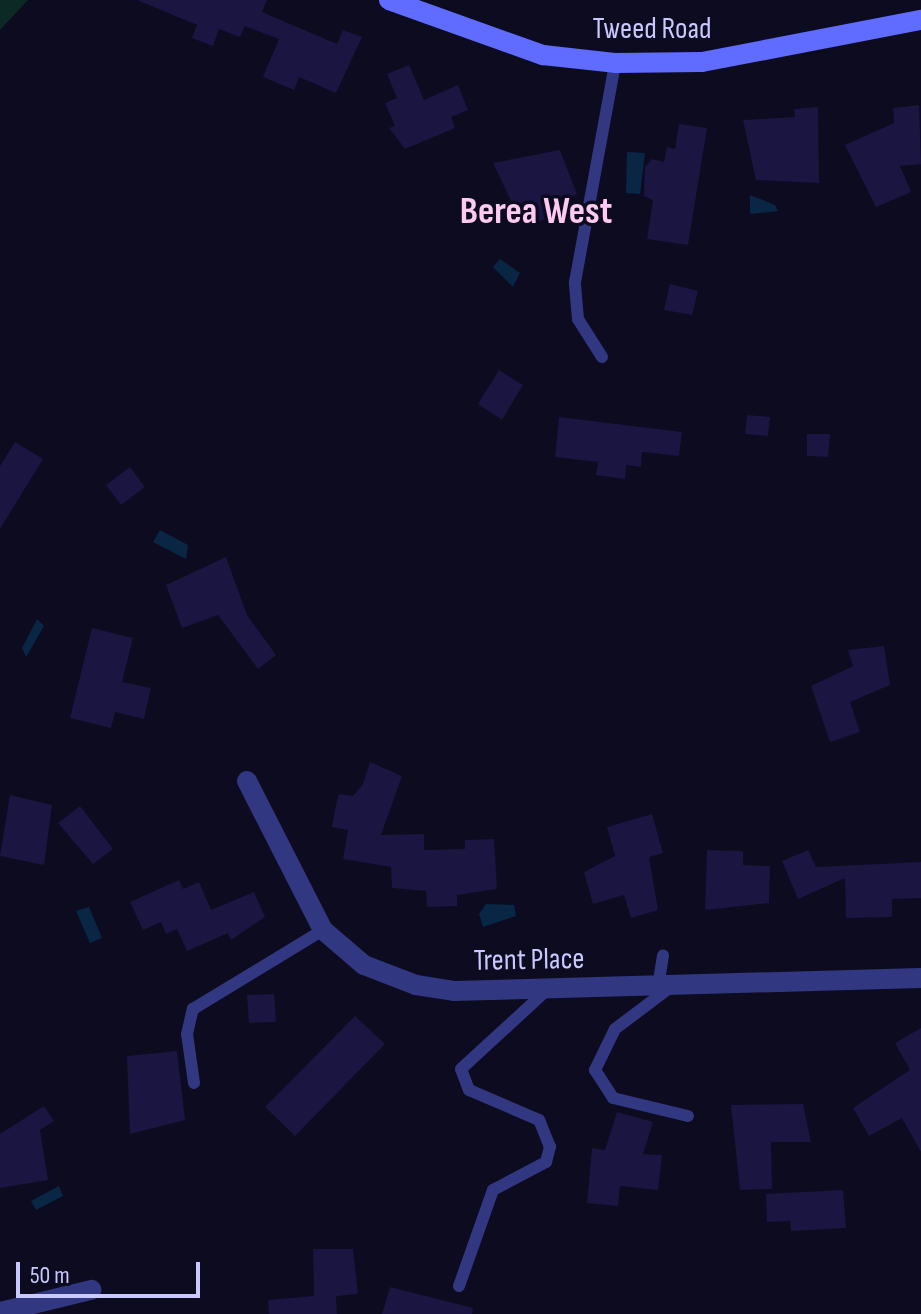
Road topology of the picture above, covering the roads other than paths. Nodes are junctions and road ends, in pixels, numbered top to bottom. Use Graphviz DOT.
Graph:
graph roads {
  1 [pos="389,0"];
  2 [pos="921,20"];
  3 [pos="615,63"];
  4 [pos="602,357"];
  5 [pos="247,781"];
  6 [pos="323,930"];
  7 [pos="663,955"];
  8 [pos="921,978"];
  9 [pos="665,986"];
  10 [pos="548,989"];
  11 [pos="194,1083"];
  12 [pos="688,1116"];
  13 [pos="459,1286"];
  14 [pos="91,1290"];
  15 [pos="0,1312"];
  1 -- 3 [label="street, Tweed Road"];
  2 -- 3 [label="street, Tweed Road"];
  3 -- 4 [label="lane"];
  5 -- 6 [label="street, Trent Place"];
  6 -- 10 [label="street, Trent Place"];
  6 -- 11 [label="lane"];
  7 -- 9 [label="lane"];
  8 -- 9 [label="street, Trent Place"];
  9 -- 10 [label="street, Trent Place"];
  9 -- 12 [label="lane"];
  10 -- 13 [label="lane"];
  14 -- 15 [label="street"];
}
